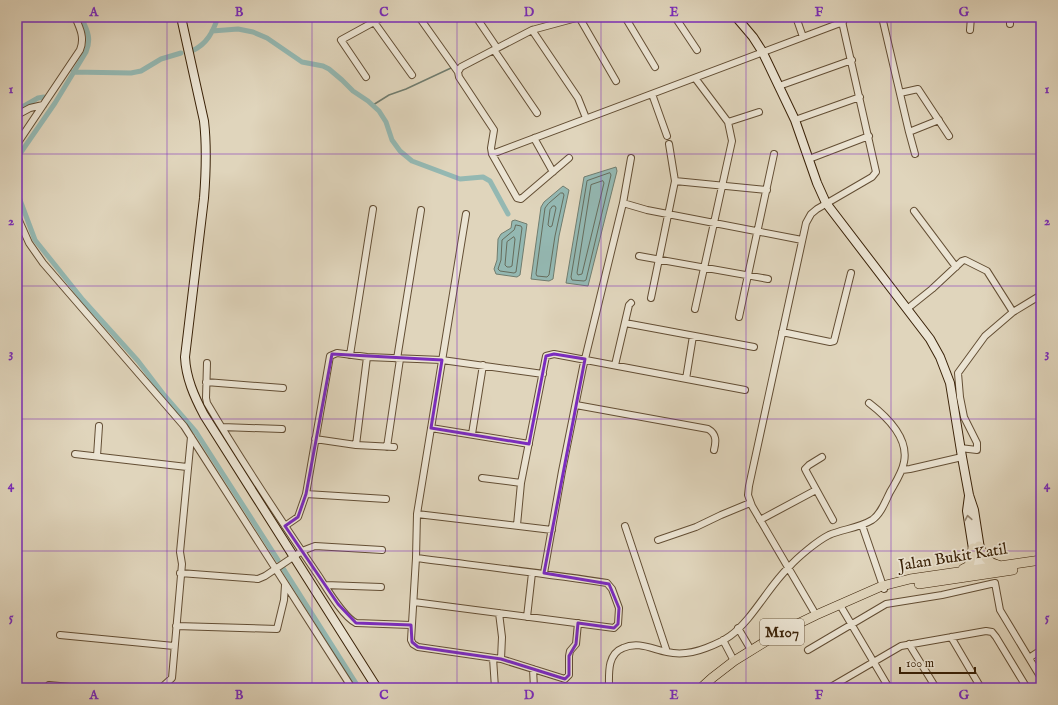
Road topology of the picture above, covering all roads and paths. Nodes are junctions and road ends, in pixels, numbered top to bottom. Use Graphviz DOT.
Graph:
graph roads {
  1 [pos="75,17"];
  2 [pos="181,17"];
  3 [pos="383,17"];
  4 [pos="419,17"];
  5 [pos="476,17"];
  6 [pos="579,17"];
  7 [pos="625,17"];
  8 [pos="675,17"];
  9 [pos="736,17"];
  10 [pos="796,17"];
  11 [pos="882,17"];
  12 [pos="971,17"];
  13 [pos="842,19"];
  14 [pos="374,22"];
  15 [pos="532,30"];
  16 [pos="970,30"];
  17 [pos="803,37"];
  18 [pos="495,49"];
  19 [pos="697,50"];
  20 [pos="762,51"];
  21 [pos="852,60"];
  22 [pos="655,66"];
  23 [pos="458,72"];
  24 [pos="412,75"];
  25 [pos="366,77"];
  26 [pos="694,78"];
  27 [pos="616,81"];
  28 [pos="779,86"];
  29 [pos="900,93"];
  30 [pos="652,94"];
  31 [pos="860,97"];
  32 [pos="43,105"];
  33 [pos="759,112"];
  34 [pos="537,113"];
  35 [pos="17,115"];
  36 [pos="586,118"];
  37 [pos="795,120"];
  38 [pos="939,120"];
  39 [pos="728,122"];
  40 [pos="909,132"];
  41 [pos="667,136"];
  42 [pos="869,136"];
  43 [pos="949,136"];
  44 [pos="534,138"];
  45 [pos="17,144"];
  46 [pos="669,144"];
  47 [pos="492,154"];
  48 [pos="774,154"];
  49 [pos="916,154"];
  50 [pos="569,158"];
  51 [pos="631,158"];
  52 [pos="808,159"];
  53 [pos="553,172"];
  54 [pos="675,181"];
  55 [pos="722,186"];
  56 [pos="767,190"];
  57 [pos="623,203"];
  58 [pos="826,203"];
  59 [pos="373,209"];
  60 [pos="421,210"];
  61 [pos="914,211"];
  62 [pos="466,214"];
  63 [pos="668,214"];
  64 [pos="17,216"];
  65 [pos="715,223"];
  66 [pos="758,232"];
  67 [pos="802,240"];
  68 [pos="639,256"];
  69 [pos="660,259"];
  70 [pos="956,267"];
  71 [pos="705,268"];
  72 [pos="851,273"];
  73 [pos="748,276"];
  74 [pos="768,279"];
  75 [pos="1041,295"];
  76 [pos="651,298"];
  77 [pos="631,303"];
  78 [pos="695,309"];
  79 [pos="907,309"];
  80 [pos="1014,312"];
  81 [pos="739,317"];
  82 [pos="624,323"];
  83 [pos="782,332"];
  84 [pos="693,336"];
  85 [pos="754,347"];
  86 [pos="350,355"];
  87 [pos="367,357"];
  88 [pos="398,359"];
  89 [pos="585,359"];
  90 [pos="442,360"];
  91 [pos="207,363"];
  92 [pos="483,365"];
  93 [pos="615,365"];
  94 [pos="543,374"];
  95 [pos="686,379"];
  96 [pos="206,382"];
  97 [pos="283,388"];
  98 [pos="745,390"];
  99 [pos="869,403"];
  100 [pos="576,405"];
  101 [pos="99,426"];
  102 [pos="222,427"];
  103 [pos="431,428"];
  104 [pos="282,429"];
  105 [pos="472,434"];
  106 [pos="191,437"];
  107 [pos="315,439"];
  108 [pos="529,444"];
  109 [pos="356,445"];
  110 [pos="387,447"];
  111 [pos="394,447"];
  112 [pos="960,448"];
  113 [pos="714,450"];
  114 [pos="75,454"];
  115 [pos="97,456"];
  116 [pos="822,457"];
  117 [pos="962,457"];
  118 [pos="188,467"];
  119 [pos="902,470"];
  120 [pos="482,478"];
  121 [pos="521,482"];
  122 [pos="816,490"];
  123 [pos="306,494"];
  124 [pos="386,498"];
  125 [pos="750,503"];
  126 [pos="416,514"];
  127 [pos="760,520"];
  128 [pos="833,520"];
  129 [pos="517,525"];
  130 [pos="862,525"];
  131 [pos="285,526"];
  132 [pos="626,526"];
  133 [pos="552,530"];
  134 [pos="658,540"];
  135 [pos="976,547"];
  136 [pos="382,550"];
  137 [pos="302,551"];
  138 [pos="294,557"];
  139 [pos="416,558"];
  140 [pos="1041,560"];
  141 [pos="1001,565"];
  142 [pos="1041,565"];
  143 [pos="788,567"];
  144 [pos="275,569"];
  145 [pos="980,569"];
  146 [pos="950,572"];
  147 [pos="180,573"];
  148 [pos="532,573"];
  149 [pos="544,573"];
  150 [pos="994,573"];
  151 [pos="968,577"];
  152 [pos="285,585"];
  153 [pos="325,585"];
  154 [pos="381,587"];
  155 [pos="883,588"];
  156 [pos="414,602"];
  157 [pos="840,605"];
  158 [pos="499,613"];
  159 [pos="816,615"];
  160 [pos="527,617"];
  161 [pos="578,623"];
  162 [pos="411,625"];
  163 [pos="851,625"];
  164 [pos="176,626"];
  165 [pos="738,628"];
  166 [pos="60,636"];
  167 [pos="951,637"];
  168 [pos="723,640"];
  169 [pos="909,644"];
  170 [pos="174,646"];
  171 [pos="751,650"];
  172 [pos="808,650"];
  173 [pos="1041,650"];
  174 [pos="667,652"];
  175 [pos="493,658"];
  176 [pos="1029,658"];
  177 [pos="501,659"];
  178 [pos="734,661"];
  179 [pos="873,662"];
  180 [pos="533,669"];
  181 [pos="1041,678"];
  182 [pos="838,682"];
  183 [pos="49,684"];
  184 [pos="81,688"];
  185 [pos="161,688"];
  186 [pos="352,688"];
  187 [pos="377,688"];
  188 [pos="495,688"];
  189 [pos="534,688"];
  190 [pos="609,688"];
  191 [pos="701,688"];
  192 [pos="829,688"];
  193 [pos="842,688"];
  194 [pos="889,688"];
  195 [pos="936,688"];
  196 [pos="981,688"];
  197 [pos="1027,688"];
  1 -- 32 [label="street"];
  2 -- 138 [label="main road"];
  3 -- 14 [label="street"];
  4 -- 23 [label="street"];
  5 -- 18 [label="street"];
  6 -- 15 [label="street"];
  6 -- 27 [label="street"];
  7 -- 22 [label="street"];
  8 -- 19 [label="street"];
  9 -- 20 [label="main road"];
  10 -- 17 [label="street"];
  11 -- 29 [label="street"];
  12 -- 16 [label="street"];
  13 -- 17 [label="street"];
  13 -- 21 [label="street"];
  14 -- 24 [label="street"];
  14 -- 25 [label="street"];
  15 -- 18 [label="street"];
  15 -- 36 [label="street"];
  17 -- 20 [label="street"];
  18 -- 23 [label="street"];
  18 -- 34 [label="street"];
  20 -- 26 [label="street"];
  20 -- 28 [label="main road"];
  21 -- 28 [label="street"];
  21 -- 31 [label="street"];
  23 -- 47 [label="street"];
  26 -- 30 [label="street"];
  26 -- 39 [label="street"];
  28 -- 37 [label="main road"];
  29 -- 38 [label="street"];
  29 -- 40 [label="street"];
  30 -- 36 [label="street"];
  30 -- 41 [label="street"];
  31 -- 37 [label="street"];
  31 -- 42 [label="street"];
  32 -- 35 [label="street"];
  32 -- 45 [label="street"];
  33 -- 39 [label="street"];
  36 -- 44 [label="street"];
  37 -- 52 [label="main road"];
  38 -- 40 [label="street"];
  38 -- 43 [label="street"];
  39 -- 55 [label="street"];
  40 -- 49 [label="street"];
  42 -- 52 [label="street"];
  42 -- 58 [label="street"];
  44 -- 47 [label="street"];
  44 -- 53 [label="street"];
  46 -- 54 [label="street"];
  47 -- 53 [label="street"];
  48 -- 56 [label="street"];
  50 -- 53 [label="street"];
  51 -- 57 [label="street"];
  52 -- 58 [label="main road"];
  54 -- 55 [label="street"];
  54 -- 63 [label="street"];
  55 -- 56 [label="street"];
  55 -- 65 [label="street"];
  56 -- 66 [label="street"];
  57 -- 63 [label="street"];
  57 -- 89 [label="street"];
  58 -- 67 [label="street"];
  58 -- 79 [label="main road"];
  59 -- 86 [label="street"];
  60 -- 88 [label="street"];
  61 -- 70 [label="street"];
  62 -- 90 [label="street"];
  63 -- 65 [label="street"];
  63 -- 69 [label="street"];
  64 -- 106 [label="street"];
  65 -- 66 [label="street"];
  65 -- 71 [label="street"];
  66 -- 67 [label="street"];
  66 -- 73 [label="street"];
  67 -- 83 [label="street"];
  68 -- 69 [label="street"];
  69 -- 71 [label="street"];
  69 -- 76 [label="street"];
  70 -- 79 [label="street"];
  70 -- 80 [label="street"];
  71 -- 73 [label="street"];
  71 -- 78 [label="street"];
  72 -- 83 [label="street"];
  73 -- 74 [label="street"];
  73 -- 81 [label="street"];
  75 -- 80 [label="street"];
  77 -- 82 [label="street"];
  79 -- 112 [label="main road"];
  80 -- 112 [label="street"];
  82 -- 84 [label="street"];
  82 -- 93 [label="street"];
  83 -- 125 [label="street"];
  84 -- 85 [label="street"];
  84 -- 95 [label="street"];
  86 -- 87 [label="street"];
  86 -- 107 [label="street"];
  87 -- 88 [label="street"];
  87 -- 109 [label="street"];
  88 -- 90 [label="street"];
  88 -- 110 [label="street"];
  89 -- 93 [label="street"];
  89 -- 94 [label="street"];
  89 -- 100 [label="street"];
  90 -- 92 [label="street"];
  90 -- 103 [label="street"];
  91 -- 96 [label="street"];
  92 -- 94 [label="street"];
  92 -- 105 [label="street"];
  93 -- 95 [label="street"];
  94 -- 108 [label="street"];
  95 -- 98 [label="street"];
  96 -- 97 [label="street"];
  96 -- 102 [label="street"];
  99 -- 119 [label="street"];
  100 -- 113 [label="street"];
  100 -- 133 [label="street"];
  101 -- 115 [label="street"];
  102 -- 104 [label="street"];
  102 -- 131 [label="street"];
  103 -- 105 [label="street"];
  103 -- 126 [label="street"];
  105 -- 108 [label="street"];
  106 -- 118 [label="street"];
  106 -- 144 [label="street"];
  107 -- 109 [label="street"];
  107 -- 123 [label="street"];
  108 -- 121 [label="street"];
  109 -- 110 [label="street"];
  110 -- 111 [label="street"];
  112 -- 117 [label="main road"];
  114 -- 115 [label="street"];
  115 -- 118 [label="street"];
  116 -- 122 [label="street"];
  117 -- 119 [label="street"];
  117 -- 135 [label="main road"];
  118 -- 147 [label="street"];
  119 -- 130 [label="street"];
  120 -- 121 [label="street"];
  121 -- 129 [label="street"];
  122 -- 127 [label="street"];
  122 -- 128 [label="street"];
  123 -- 124 [label="street"];
  123 -- 131 [label="street"];
  125 -- 127 [label="street"];
  125 -- 134 [label="street"];
  126 -- 129 [label="street"];
  126 -- 139 [label="street"];
  127 -- 143 [label="street"];
  129 -- 133 [label="street"];
  130 -- 143 [label="street"];
  130 -- 155 [label="street"];
  131 -- 137 [label="street"];
  132 -- 174 [label="street"];
  133 -- 149 [label="street"];
  135 -- 141 [label="main road"];
  135 -- 145 [label="main road"];
  135 -- 146 [label="main road"];
  136 -- 137 [label="street"];
  137 -- 138 [label="street"];
  137 -- 153 [label="street"];
  138 -- 144 [label="street"];
  138 -- 187 [label="main road"];
  139 -- 148 [label="street"];
  139 -- 156 [label="street"];
  140 -- 141 [label="main road, Jalan Bukit Katil / M107"];
  141 -- 145 [label="main road, Jalan Bukit Katil / M107"];
  142 -- 150 [label="main road, Jalan Bukit Katil / M107"];
  143 -- 159 [label="street"];
  143 -- 165 [label="street"];
  144 -- 147 [label="street"];
  144 -- 152 [label="street"];
  145 -- 146 [label="main road, Jalan Bukit Katil / M107"];
  145 -- 150 [label="main road"];
  145 -- 151 [label="main road"];
  146 -- 155 [label="main road, Jalan Bukit Katil / M107"];
  147 -- 164 [label="street"];
  148 -- 149 [label="street"];
  148 -- 160 [label="street"];
  149 -- 161 [label="street"];
  150 -- 151 [label="main road, Jalan Bukit Katil / M107"];
  151 -- 155 [label="main road, Jalan Bukit Katil / M107"];
  152 -- 164 [label="street"];
  152 -- 186 [label="street"];
  153 -- 154 [label="street"];
  153 -- 162 [label="street"];
  155 -- 157 [label="main road, Jalan Bukit Katil / M107"];
  156 -- 158 [label="street"];
  156 -- 162 [label="street"];
  157 -- 159 [label="main road, Jalan Bukit Katil / M107"];
  157 -- 163 [label="street"];
  158 -- 160 [label="street"];
  158 -- 177 [label="street"];
  159 -- 171 [label="main road, Jalan Bukit Katil / M107"];
  160 -- 161 [label="street"];
  161 -- 180 [label="street"];
  162 -- 175 [label="street"];
  163 -- 172 [label="street"];
  163 -- 176 [label="street"];
  163 -- 179 [label="street"];
  164 -- 170 [label="street"];
  165 -- 168 [label="street"];
  165 -- 171 [label="street"];
  166 -- 170 [label="street"];
  167 -- 169 [label="street"];
  167 -- 196 [label="street"];
  167 -- 197 [label="street"];
  168 -- 174 [label="street"];
  168 -- 178 [label="street"];
  169 -- 179 [label="street"];
  169 -- 195 [label="street"];
  170 -- 185 [label="street"];
  171 -- 178 [label="main road, Jalan Bukit Katil / M107"];
  173 -- 176 [label="street"];
  174 -- 190 [label="street"];
  175 -- 177 [label="street"];
  175 -- 188 [label="street"];
  176 -- 181 [label="street"];
  177 -- 180 [label="street"];
  178 -- 191 [label="main road, Jalan Bukit Katil / M107"];
  179 -- 182 [label="street"];
  179 -- 194 [label="street"];
  180 -- 189 [label="street"];
  182 -- 192 [label="street"];
  182 -- 193 [label="street"];
  183 -- 184 [label="street"];
}
